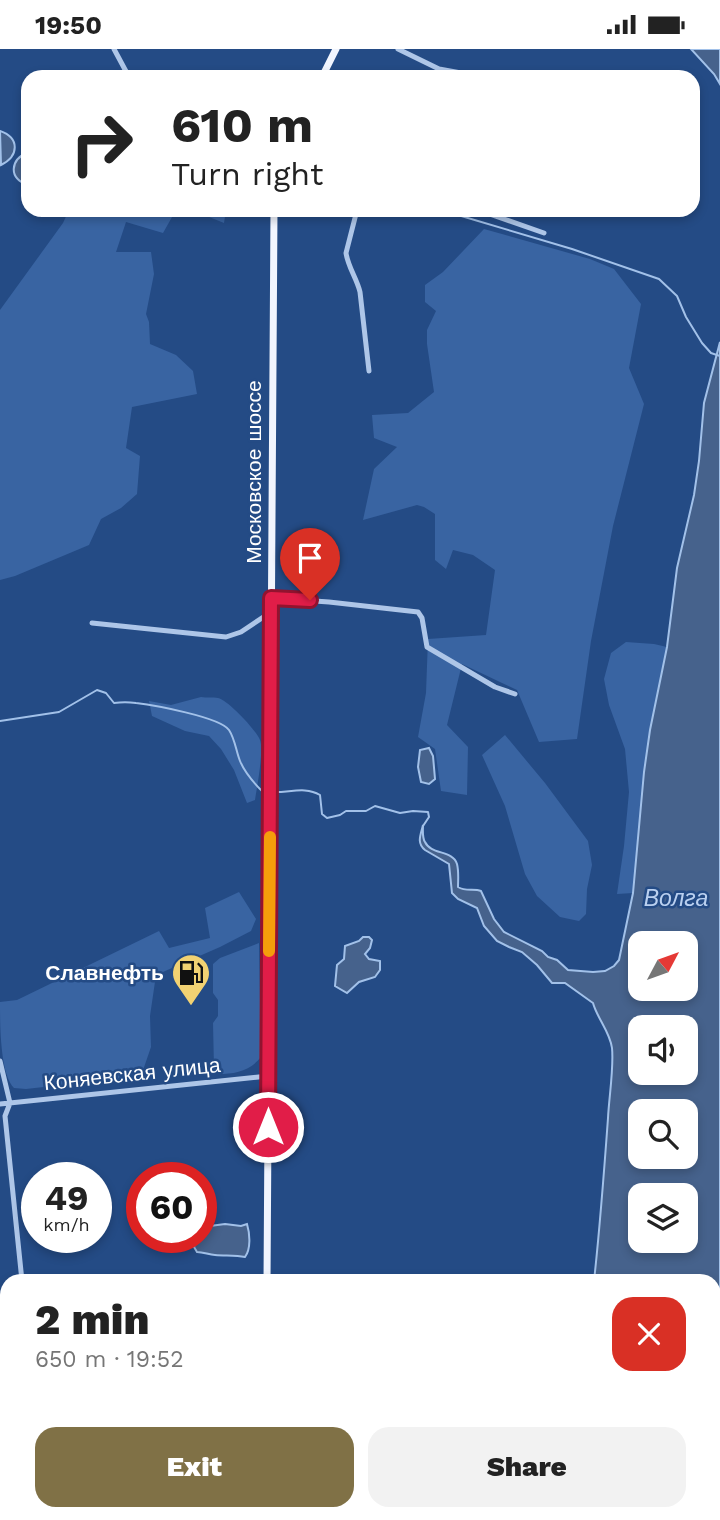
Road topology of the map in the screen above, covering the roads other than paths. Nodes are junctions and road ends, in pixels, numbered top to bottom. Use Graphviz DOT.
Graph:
graph roads {
  1 [pos="114,49"];
  2 [pos="336,49"];
  3 [pos="398,49"];
  4 [pos="125,70"];
  5 [pos="326,70"];
  6 [pos="444,70"];
  7 [pos="274,217"];
  8 [pos="355,217"];
  9 [pos="498,217"];
  10 [pos="544,233"];
  11 [pos="369,371"];
  12 [pos="271,598"];
  13 [pos="271,612"];
  14 [pos="92,623"];
  15 [pos="516,694"];
  16 [pos="0,1061"];
  17 [pos="268,1076"];
  18 [pos="9,1103"];
  19 [pos="0,1104"];
  20 [pos="21,1274"];
  21 [pos="267,1274"];
  1 -- 4 [label="street"];
  2 -- 5 [label="main road"];
  3 -- 6 [label="street"];
  7 -- 12 [label="main road, Московское шоссе"];
  8 -- 11 [label="street"];
  9 -- 10 [label="street"];
  12 -- 13 [label="main road, Московское шоссе"];
  12 -- 15 [label="street"];
  13 -- 14 [label="street"];
  13 -- 17 [label="main road, Московское шоссе"];
  16 -- 18 [label="street"];
  17 -- 18 [label="street, Коняевская улица"];
  17 -- 21 [label="main road, Московское шоссе"];
  18 -- 19 [label="street, Коняевская улица"];
  18 -- 20 [label="street"];
}
